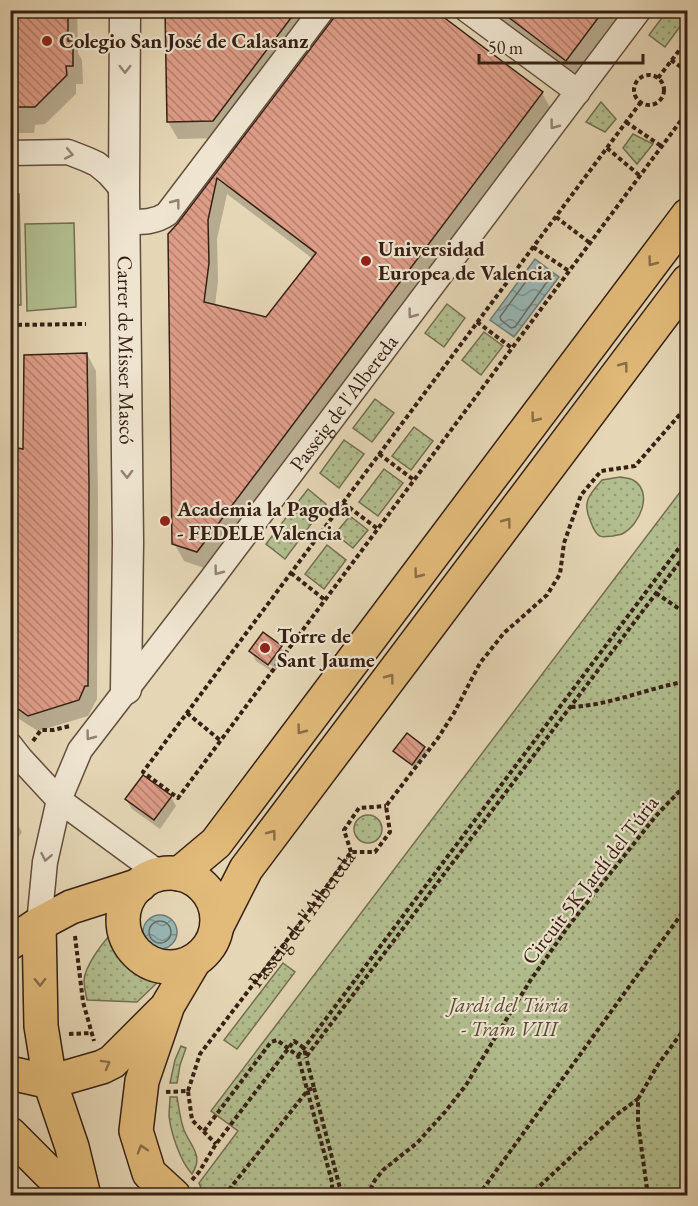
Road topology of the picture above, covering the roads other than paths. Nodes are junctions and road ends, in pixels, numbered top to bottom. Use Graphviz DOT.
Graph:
graph roads {
  1 [pos="125,10"];
  2 [pos="322,10"];
  3 [pos="467,10"];
  4 [pos="639,10"];
  5 [pos="578,92"];
  6 [pos="10,153"];
  7 [pos="124,191"];
  8 [pos="687,215"];
  9 [pos="125,222"];
  10 [pos="687,281"];
  11 [pos="126,689"];
  12 [pos="10,745"];
  13 [pos="59,800"];
  14 [pos="160,877"];
  15 [pos="39,924"];
  16 [pos="217,926"];
  17 [pos="10,943"];
  18 [pos="194,961"];
  19 [pos="168,1005"];
  20 [pos="10,1072"];
  21 [pos="50,1082"];
  22 [pos="10,1134"];
  23 [pos="72,1147"];
  24 [pos="180,1191"];
  25 [pos="69,1196"];
  26 [pos="84,1196"];
  27 [pos="103,1196"];
  1 -- 7 [label="street, Carrer de Misser Mascó, one-way"];
  9 -- 2 [label="street, one-way"];
  3 -- 5 [label="street"];
  4 -- 5 [label="street, Passeig de l'Albereda"];
  5 -- 11 [label="street, Passeig de l'Albereda, one-way"];
  6 -- 7 [label="street, one-way"];
  7 -- 9 [label="street, Carrer de Misser Mascó"];
  8 -- 14 [label="main road, one-way"];
  9 -- 11 [label="street, Carrer de Misser Mascó, one-way"];
  16 -- 10 [label="main road, one-way"];
  11 -- 13 [label="street, Passeig de l'Albereda, one-way"];
  12 -- 13 [label="street"];
  13 -- 14 [label="street"];
  13 -- 15 [label="street, Passeig de l'Albereda, one-way"];
  14 -- 15 [label="main road"];
  14 -- 16 [label="main road"];
  14 -- 18 [label="main road"];
  15 -- 17 [label="main road"];
  15 -- 21 [label="main road, one-way"];
  16 -- 18 [label="main road"];
  18 -- 19 [label="main road"];
  21 -- 19 [label="main road, one-way"];
  24 -- 19 [label="main road, one-way"];
  20 -- 21 [label="main road"];
  21 -- 23 [label="main road"];
  22 -- 25 [label="main road"];
  23 -- 26 [label="main road"];
  23 -- 27 [label="main road"];
}
